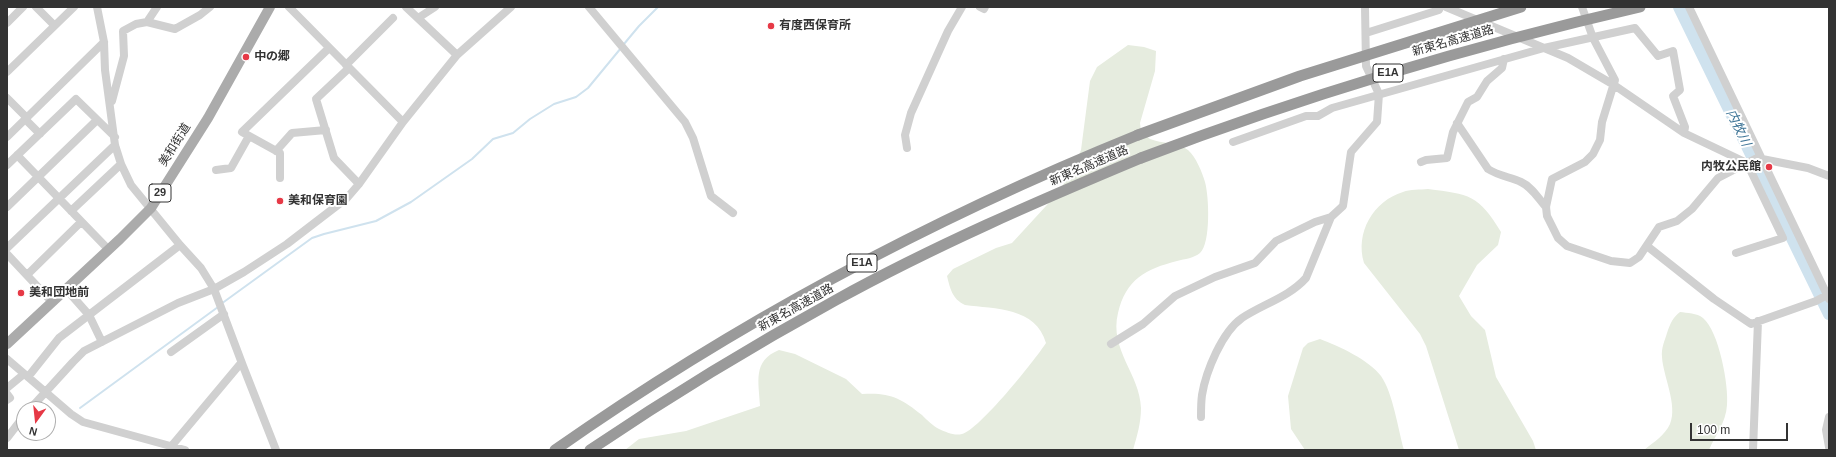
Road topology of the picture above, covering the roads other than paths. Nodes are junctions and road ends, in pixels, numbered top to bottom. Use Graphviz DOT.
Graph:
graph roads {
  1 [pos="23,7"];
  2 [pos="36,7"];
  3 [pos="74,7"];
  4 [pos="97,7"];
  5 [pos="157,7"];
  6 [pos="210,7"];
  7 [pos="270,7"];
  8 [pos="289,7"];
  9 [pos="406,7"];
  10 [pos="435,7"];
  11 [pos="510,7"];
  12 [pos="589,7"];
  13 [pos="962,7"];
  14 [pos="980,7"];
  15 [pos="985,7"];
  16 [pos="1365,7"];
  17 [pos="1440,7"];
  18 [pos="1521,7"];
  19 [pos="1582,7"];
  20 [pos="1640,7"];
  21 [pos="1689,7"];
  22 [pos="1450,8"];
  23 [pos="393,18"];
  24 [pos="418,18"];
  25 [pos="147,22"];
  26 [pos="7,23"];
  27 [pos="54,25"];
  28 [pos="1366,33"];
  29 [pos="1593,38"];
  30 [pos="104,42"];
  31 [pos="329,48"];
  32 [pos="1544,48"];
  33 [pos="457,55"];
  34 [pos="1504,59"];
  35 [pos="347,66"];
  36 [pos="7,72"];
  37 [pos="1614,85"];
  38 [pos="1380,94"];
  39 [pos="7,98"];
  40 [pos="111,105"];
  41 [pos="26,118"];
  42 [pos="97,120"];
  43 [pos="403,122"];
  44 [pos="1457,123"];
  45 [pos="326,130"];
  46 [pos="1684,133"];
  47 [pos="40,134"];
  48 [pos="249,136"];
  49 [pos="7,137"];
  50 [pos="115,141"];
  51 [pos="1233,142"];
  52 [pos="907,148"];
  53 [pos="276,151"];
  54 [pos="17,155"];
  55 [pos="1760,159"];
  56 [pos="1421,162"];
  57 [pos="1748,162"];
  58 [pos="121,164"];
  59 [pos="7,165"];
  60 [pos="216,170"];
  61 [pos="1829,176"];
  62 [pos="38,177"];
  63 [pos="280,178"];
  64 [pos="359,184"];
  65 [pos="58,199"];
  66 [pos="7,207"];
  67 [pos="1546,207"];
  68 [pos="151,208"];
  69 [pos="71,211"];
  70 [pos="733,213"];
  71 [pos="1331,217"];
  72 [pos="81,222"];
  73 [pos="180,245"];
  74 [pos="1646,246"];
  75 [pos="7,248"];
  76 [pos="108,249"];
  77 [pos="1736,253"];
  78 [pos="7,254"];
  79 [pos="27,275"];
  80 [pos="66,289"];
  81 [pos="214,289"];
  82 [pos="1827,297"];
  83 [pos="52,302"];
  84 [pos="224,314"];
  85 [pos="89,315"];
  86 [pos="1758,321"];
  87 [pos="102,342"];
  88 [pos="7,344"];
  89 [pos="1111,344"];
  90 [pos="171,352"];
  91 [pos="7,359"];
  92 [pos="241,363"];
  93 [pos="26,376"];
  94 [pos="7,388"];
  95 [pos="46,392"];
  96 [pos="7,394"];
  97 [pos="7,400"];
  98 [pos="38,401"];
  99 [pos="1201,417"];
  100 [pos="1829,417"];
  101 [pos="16,426"];
  102 [pos="7,438"];
  103 [pos="1829,447"];
  104 [pos="170,448"];
  105 [pos="185,450"];
  106 [pos="276,450"];
  107 [pos="555,450"];
  108 [pos="590,450"];
  109 [pos="1753,450"];
  1 -- 26 [label="street"];
  2 -- 27 [label="street"];
  3 -- 27 [label="street"];
  4 -- 30 [label="street"];
  5 -- 25 [label="street"];
  6 -- 25 [label="street"];
  7 -- 68 [label="main road, 美和街道 / 29"];
  8 -- 31 [label="street"];
  9 -- 24 [label="street"];
  10 -- 24 [label="street"];
  11 -- 33 [label="street"];
  12 -- 70 [label="street"];
  13 -- 52 [label="street"];
  14 -- 15 [label="street"];
  16 -- 28 [label="street"];
  17 -- 28 [label="street"];
  18 -- 107 [label="highway, 新東名高速道路 / E1A, bridge"];
  19 -- 29 [label="street"];
  20 -- 108 [label="highway, 新東名高速道路 / E1A, bridge"];
  21 -- 55 [label="street"];
  22 -- 32 [label="street"];
  23 -- 35 [label="street"];
  24 -- 33 [label="street"];
  25 -- 40 [label="street"];
  27 -- 36 [label="street"];
  28 -- 38 [label="street"];
  29 -- 32 [label="street"];
  29 -- 37 [label="street"];
  29 -- 46 [label="street"];
  30 -- 40 [label="street"];
  30 -- 41 [label="street"];
  31 -- 35 [label="street"];
  31 -- 48 [label="street"];
  32 -- 34 [label="street"];
  32 -- 37 [label="street"];
  33 -- 43 [label="street"];
  34 -- 38 [label="street"];
  34 -- 44 [label="street"];
  35 -- 43 [label="street"];
  35 -- 45 [label="street"];
  37 -- 46 [label="street"];
  37 -- 67 [label="street"];
  38 -- 51 [label="street"];
  38 -- 71 [label="street"];
  39 -- 41 [label="street"];
  40 -- 50 [label="street"];
  41 -- 47 [label="street"];
  41 -- 49 [label="street"];
  42 -- 47 [label="street"];
  42 -- 50 [label="street"];
  42 -- 62 [label="street"];
  43 -- 64 [label="street"];
  44 -- 56 [label="street"];
  44 -- 67 [label="street"];
  45 -- 53 [label="street"];
  45 -- 64 [label="street"];
  46 -- 57 [label="street"];
  47 -- 54 [label="street"];
  48 -- 53 [label="street"];
  48 -- 60 [label="street"];
  50 -- 58 [label="street"];
  50 -- 65 [label="street"];
  53 -- 63 [label="street"];
  54 -- 59 [label="street"];
  54 -- 62 [label="street"];
  55 -- 57 [label="street"];
  55 -- 61 [label="street"];
  55 -- 82 [label="street"];
  57 -- 74 [label="street"];
  57 -- 77 [label="street"];
  58 -- 68 [label="street"];
  58 -- 69 [label="street"];
  62 -- 65 [label="street"];
  62 -- 66 [label="street"];
  64 -- 81 [label="street"];
  65 -- 69 [label="street"];
  65 -- 75 [label="street"];
  67 -- 74 [label="street"];
  68 -- 73 [label="street"];
  68 -- 76 [label="main road, 美和街道 / 29"];
  69 -- 72 [label="street"];
  71 -- 89 [label="street"];
  71 -- 99 [label="street"];
  72 -- 76 [label="street"];
  72 -- 79 [label="street"];
  73 -- 81 [label="street"];
  73 -- 85 [label="street"];
  74 -- 86 [label="street"];
  76 -- 80 [label="main road, 美和街道 / 29"];
  78 -- 79 [label="street"];
  79 -- 83 [label="street"];
  80 -- 83 [label="main road, 美和街道 / 29"];
  80 -- 85 [label="street"];
  81 -- 84 [label="street"];
  81 -- 87 [label="street"];
  82 -- 86 [label="street"];
  83 -- 88 [label="main road, 美和街道 / 29"];
  84 -- 90 [label="street"];
  84 -- 92 [label="street"];
  85 -- 87 [label="street"];
  85 -- 93 [label="street"];
  86 -- 109 [label="street"];
  87 -- 95 [label="street"];
  91 -- 93 [label="street"];
  92 -- 104 [label="street"];
  92 -- 106 [label="street"];
  93 -- 94 [label="street"];
  93 -- 95 [label="street"];
  95 -- 98 [label="street"];
  95 -- 104 [label="street"];
  96 -- 97 [label="street"];
  100 -- 103 [label="street"];
  101 -- 102 [label="street"];
  104 -- 105 [label="street"];
}
